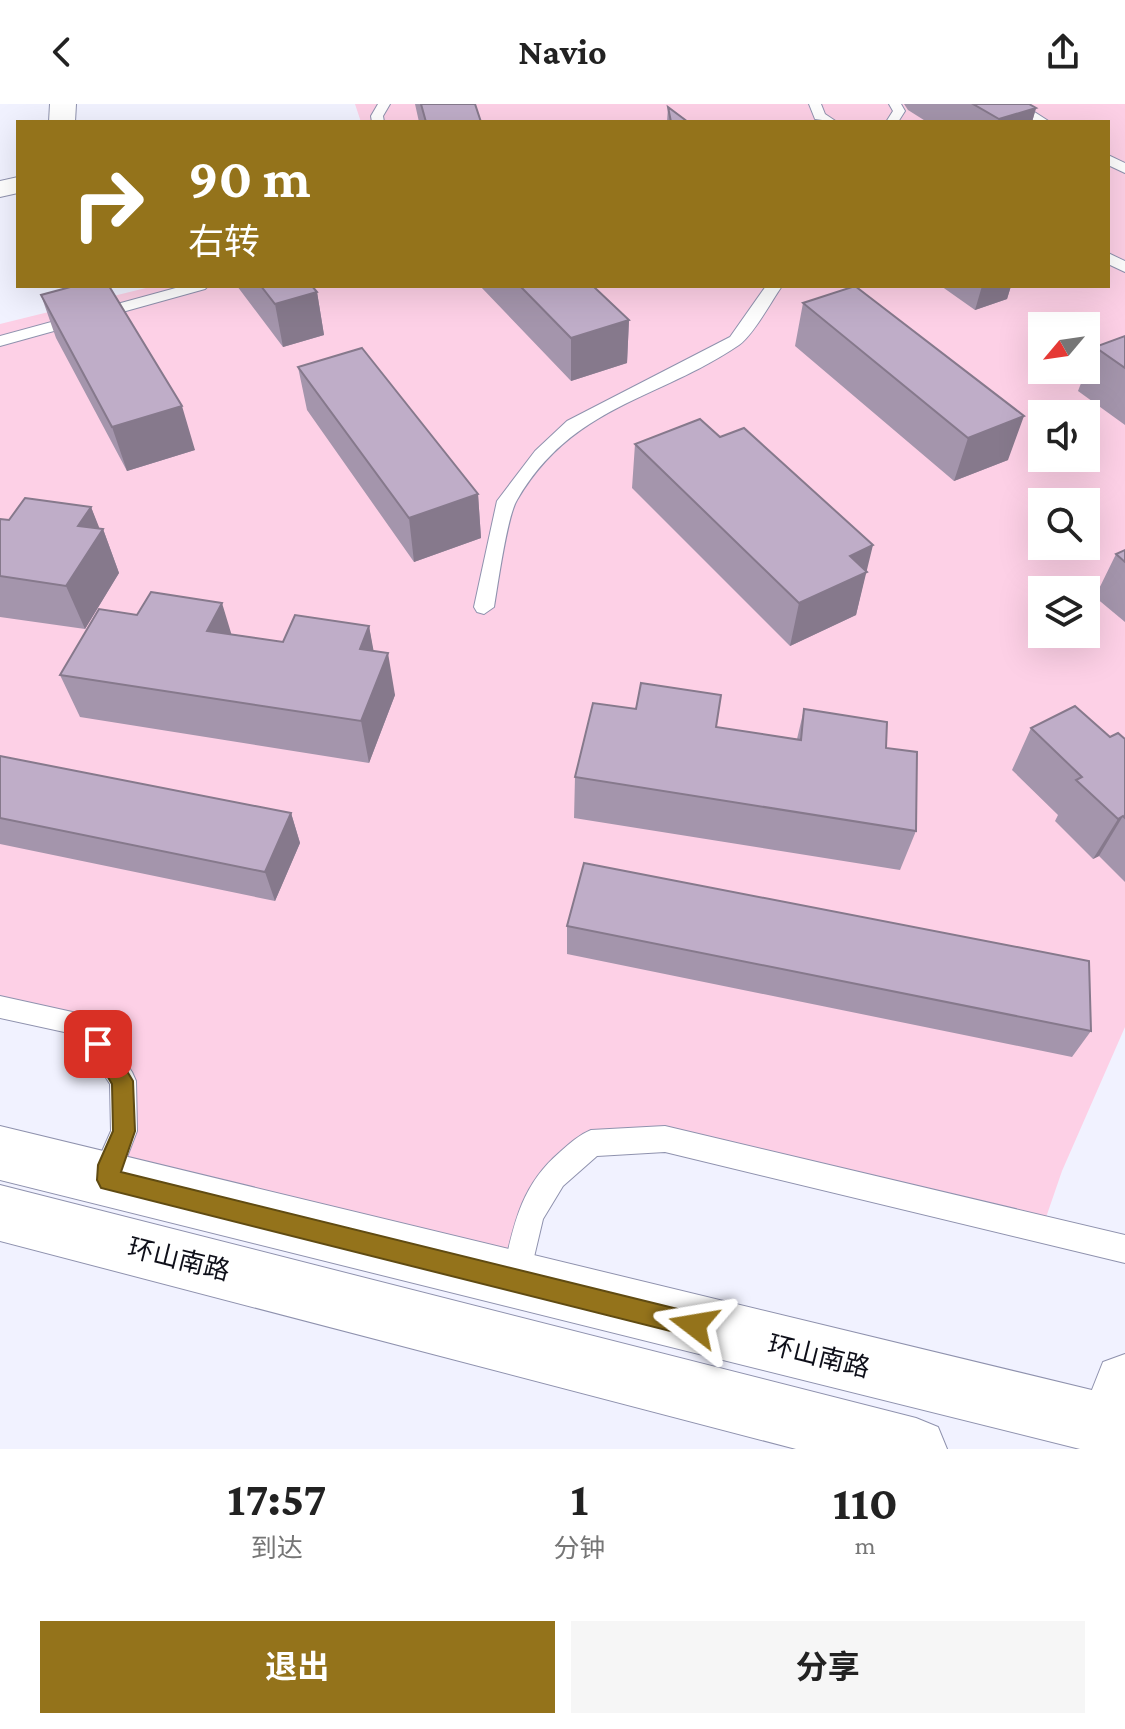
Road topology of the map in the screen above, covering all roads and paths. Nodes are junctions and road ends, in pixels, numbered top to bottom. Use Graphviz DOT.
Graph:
graph roads {
  1 [pos="1013,104"];
  2 [pos="812,105"];
  3 [pos="827,120"];
  4 [pos="1041,120"];
  5 [pos="193,288"];
  6 [pos="773,288"];
  7 [pos="0,341"];
  8 [pos="484,607"];
  9 [pos="0,1007"];
  10 [pos="0,1153"];
  11 [pos="109,1180"];
  12 [pos="0,1213"];
  13 [pos="1125,1249"];
  14 [pos="516,1281"];
  15 [pos="1120,1413"];
  16 [pos="916,1449"];
  1 -- 4 [label="lane"];
  2 -- 3 [label="lane"];
  5 -- 7 [label="lane"];
  6 -- 8 [label="lane"];
  9 -- 11 [label="lane"];
  10 -- 11 [label="main road, 环山南路"];
  11 -- 14 [label="main road, 环山南路"];
  12 -- 16 [label="main road, 环山南路"];
  13 -- 14 [label="lane"];
  14 -- 15 [label="main road, 环山南路"];
}
